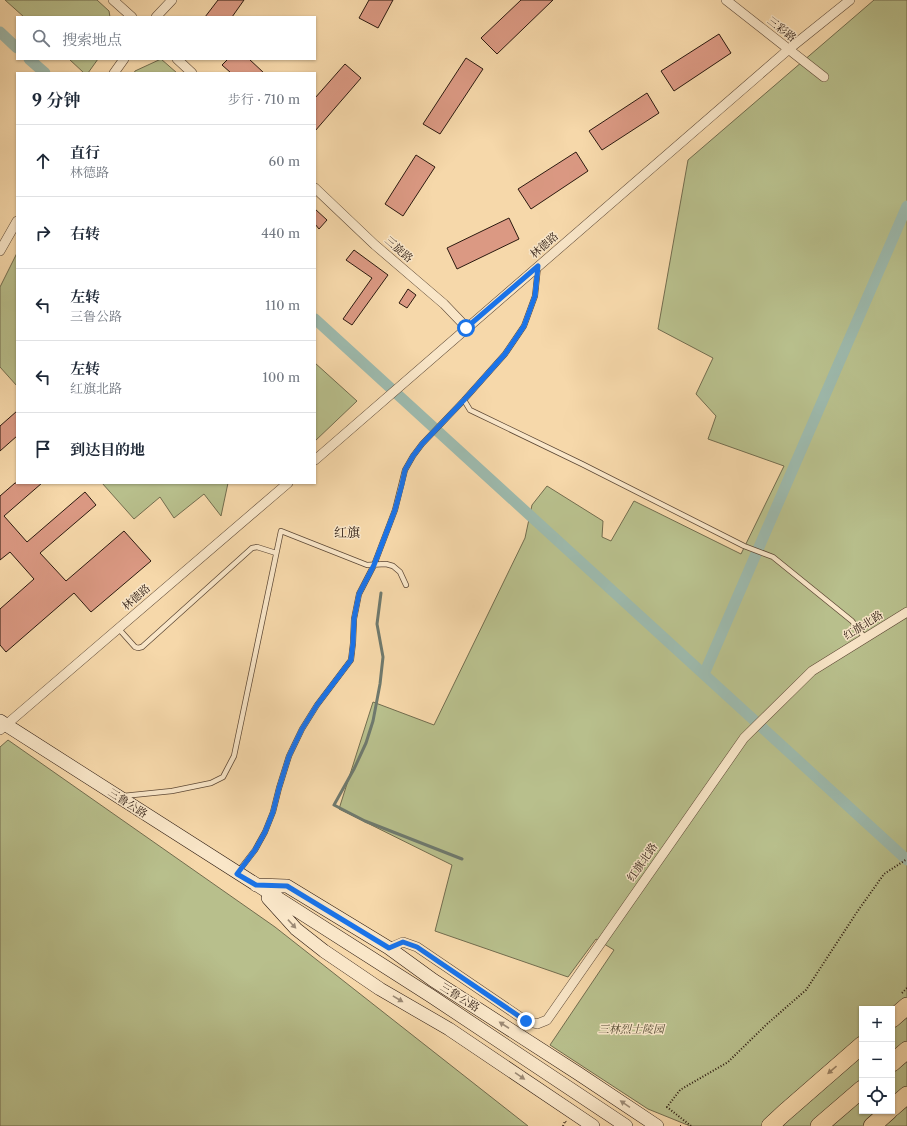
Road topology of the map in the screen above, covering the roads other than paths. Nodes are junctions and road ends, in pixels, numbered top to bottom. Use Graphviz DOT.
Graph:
graph roads {
  1 [pos="113,0"];
  2 [pos="172,0"];
  3 [pos="726,0"];
  4 [pos="850,0"];
  5 [pos="131,16"];
  6 [pos="157,16"];
  7 [pos="789,49"];
  8 [pos="123,60"];
  9 [pos="179,60"];
  10 [pos="115,72"];
  11 [pos="191,72"];
  12 [pos="824,76"];
  13 [pos="316,189"];
  14 [pos="16,224"];
  15 [pos="0,251"];
  16 [pos="538,266"];
  17 [pos="466,328"];
  18 [pos="464,400"];
  19 [pos="316,459"];
  20 [pos="287,484"];
  21 [pos="276,553"];
  22 [pos="374,565"];
  23 [pos="406,585"];
  24 [pos="907,612"];
  25 [pos="118,628"];
  26 [pos="865,638"];
  27 [pos="2,725"];
  28 [pos="117,796"];
  29 [pos="237,874"];
  30 [pos="256,885"];
  31 [pos="389,948"];
  32 [pos="907,1006"];
  33 [pos="895,1016"];
  34 [pos="859,1048"];
  35 [pos="907,1050"];
  36 [pos="895,1060"];
  37 [pos="859,1092"];
  38 [pos="907,1095"];
  39 [pos="895,1105"];
  40 [pos="886,1114"];
  41 [pos="593,1126"];
  42 [pos="626,1126"];
  43 [pos="657,1126"];
  44 [pos="770,1126"];
  45 [pos="819,1126"];
  46 [pos="872,1126"];
  1 -- 5 [label="street"];
  2 -- 6 [label="street"];
  3 -- 7 [label="street, 三彩路"];
  4 -- 7 [label="street, 林德路"];
  7 -- 12 [label="street, 三彩路"];
  7 -- 16 [label="street, 林德路"];
  8 -- 10 [label="street"];
  9 -- 11 [label="street"];
  13 -- 17 [label="street, 三旋路"];
  14 -- 15 [label="street"];
  16 -- 17 [label="street, 林德路"];
  16 -- 18 [label="lane"];
  17 -- 19 [label="street, 林德路"];
  18 -- 22 [label="lane"];
  18 -- 26 [label="lane"];
  20 -- 25 [label="street, 林德路"];
  21 -- 22 [label="lane"];
  21 -- 25 [label="lane"];
  21 -- 28 [label="lane"];
  22 -- 23 [label="lane"];
  22 -- 29 [label="lane"];
  24 -- 26 [label="street, 红旗北路"];
  25 -- 27 [label="street, 林德路"];
  26 -- 31 [label="street, 红旗北路"];
  27 -- 28 [label="main road, 三鲁公路"];
  28 -- 29 [label="main road, 三鲁公路"];
  29 -- 30 [label="main road, 三鲁公路"];
  30 -- 31 [label="main road, 三鲁公路"];
  30 -- 41 [label="main road, 三鲁公路, one-way"];
  30 -- 42 [label="main road, 三鲁公路"];
  43 -- 31 [label="main road, 三鲁公路, one-way"];
  32 -- 33 [label="highway"];
  34 -- 44 [label="highway, one-way"];
  35 -- 36 [label="highway"];
  37 -- 45 [label="highway"];
  38 -- 39 [label="highway"];
  40 -- 46 [label="highway"];
}
